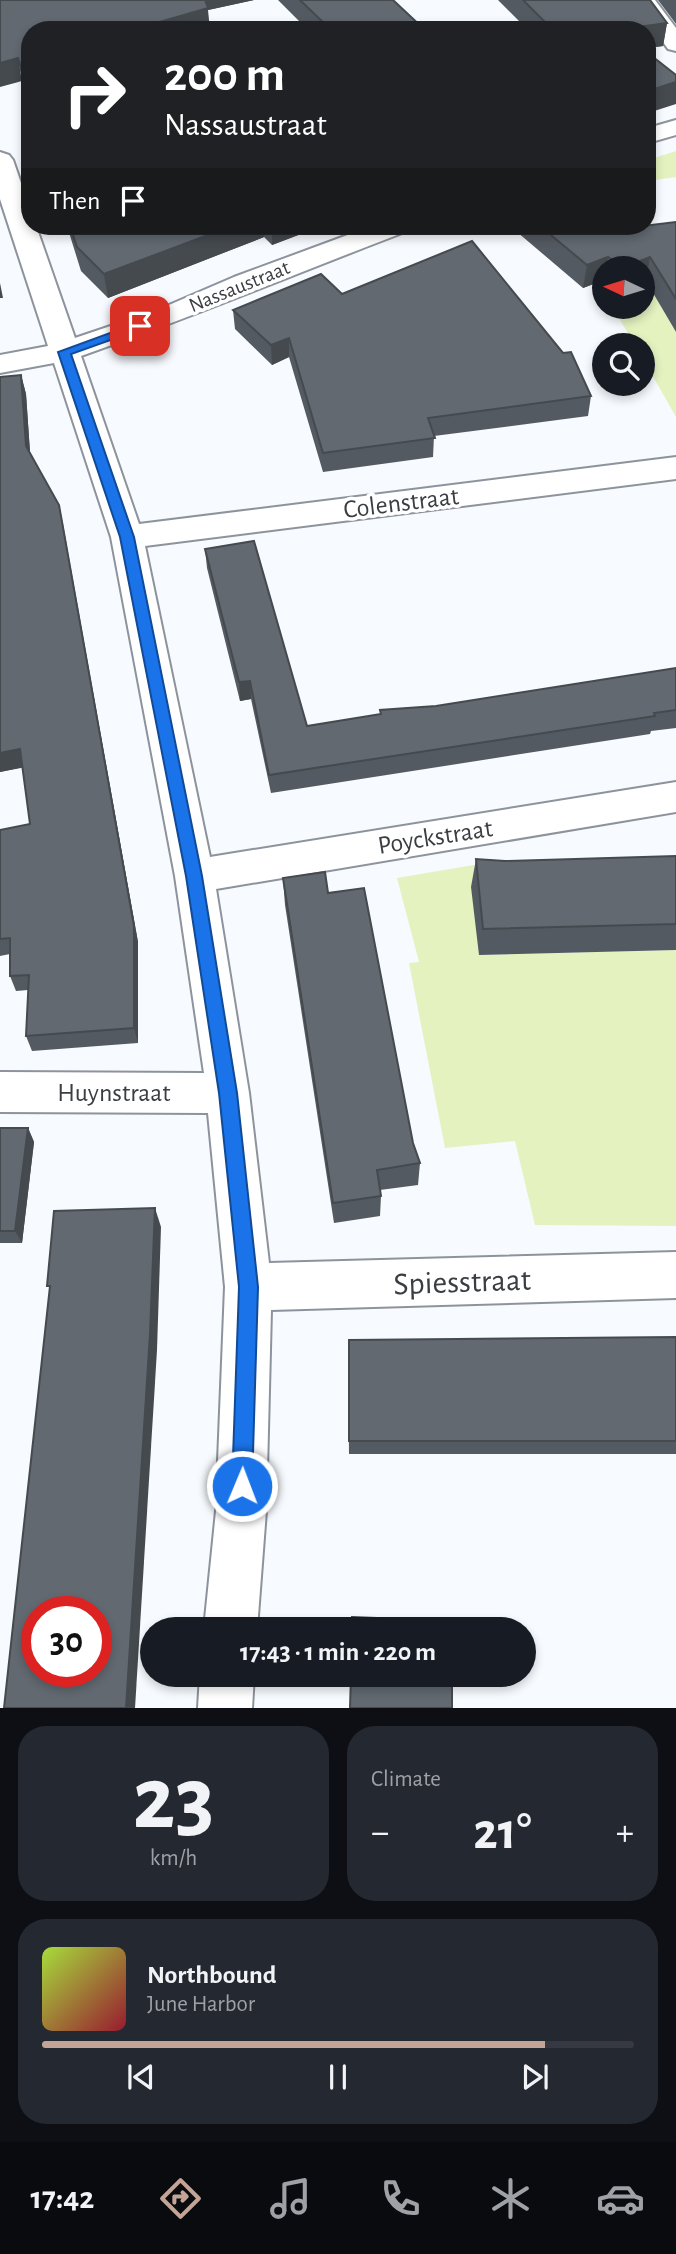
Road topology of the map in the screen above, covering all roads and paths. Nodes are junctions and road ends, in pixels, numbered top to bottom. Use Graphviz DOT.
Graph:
graph roads {
  1 [pos="644,0"];
  2 [pos="676,44"];
  3 [pos="676,127"];
  4 [pos="656,133"];
  5 [pos="0,160"];
  6 [pos="21,223"];
  7 [pos="25,235"];
  8 [pos="372,235"];
  9 [pos="64,352"];
  10 [pos="0,365"];
  11 [pos="676,468"];
  12 [pos="127,537"];
  13 [pos="676,797"];
  14 [pos="194,876"];
  15 [pos="0,1092"];
  16 [pos="228,1093"];
  17 [pos="676,1275"];
  18 [pos="248,1287"];
  19 [pos="232,1617"];
  20 [pos="226,1687"];
  21 [pos="225,1708"];
  1 -- 2 [label="street"];
  3 -- 4 [label="street"];
  5 -- 6 [label="street"];
  7 -- 9 [label="street"];
  8 -- 9 [label="street, Nassaustraat"];
  9 -- 10 [label="street, Nassaustraat"];
  9 -- 12 [label="street"];
  11 -- 12 [label="street, Colenstraat"];
  12 -- 14 [label="street"];
  13 -- 14 [label="street, Poyckstraat"];
  14 -- 16 [label="street"];
  15 -- 16 [label="street, Huynstraat"];
  16 -- 18 [label="street"];
  17 -- 18 [label="street, Spiesstraat"];
  18 -- 19 [label="street"];
  20 -- 21 [label="street"];
}
